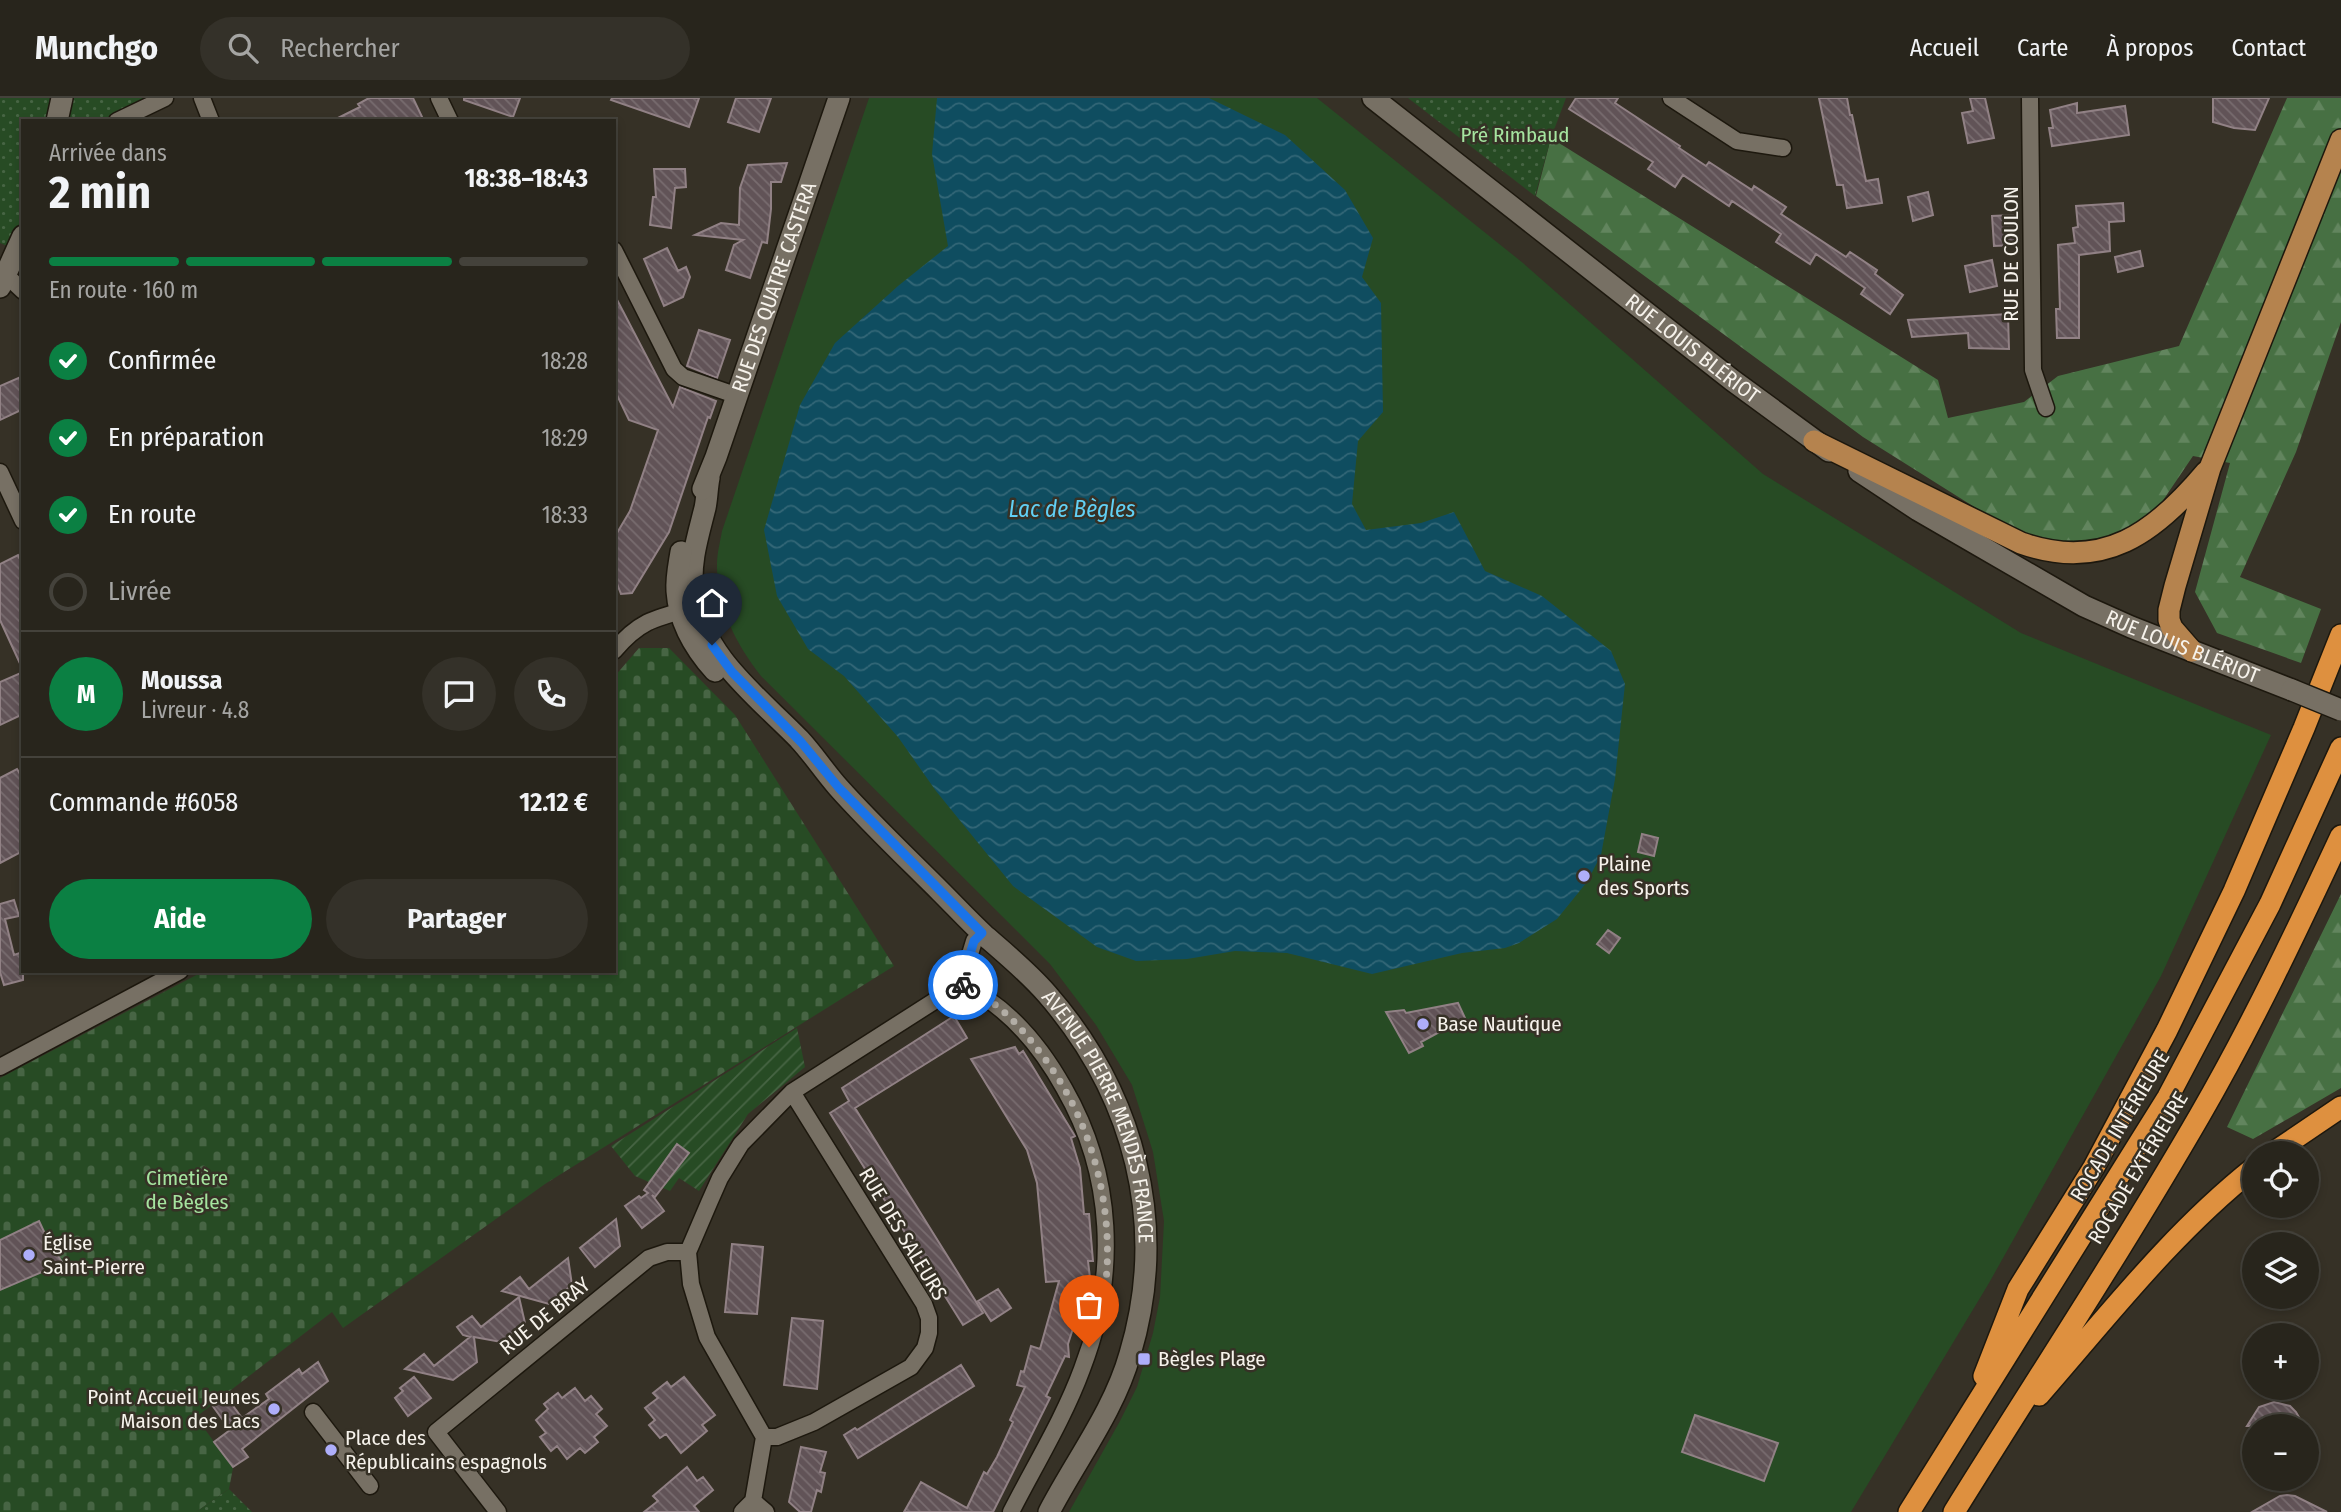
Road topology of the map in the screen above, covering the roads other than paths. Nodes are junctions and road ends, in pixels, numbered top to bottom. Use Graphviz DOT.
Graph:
graph roads {
  1 [pos="62,98"];
  2 [pos="165,98"];
  3 [pos="202,98"];
  4 [pos="439,98"];
  5 [pos="839,98"];
  6 [pos="1373,98"];
  7 [pos="1671,98"];
  8 [pos="2030,98"];
  9 [pos="57,119"];
  10 [pos="121,119"];
  11 [pos="210,119"];
  12 [pos="449,119"];
  13 [pos="2341,140"];
  14 [pos="1783,148"];
  15 [pos="21,240"];
  16 [pos="616,254"];
  17 [pos="3,281"];
  18 [pos="21,290"];
  19 [pos="738,396"];
  20 [pos="2046,408"];
  21 [pos="1814,441"];
  22 [pos="2210,468"];
  23 [pos="0,472"];
  24 [pos="21,517"];
  25 [pos="2030,573"];
  26 [pos="689,610"];
  27 [pos="2172,628"];
  28 [pos="2341,635"];
  29 [pos="618,640"];
  30 [pos="2192,651"];
  31 [pos="2295,684"];
  32 [pos="2341,696"];
  33 [pos="2341,710"];
  34 [pos="2341,748"];
  35 [pos="2341,836"];
  36 [pos="982,933"];
  37 [pos="176,973"];
  38 [pos="961,984"];
  39 [pos="0,1067"];
  40 [pos="792,1093"];
  41 [pos="2341,1107"];
  42 [pos="2291,1141"];
  43 [pos="2242,1177"];
  44 [pos="688,1252"];
  45 [pos="313,1412"];
  46 [pos="1965,1421"];
  47 [pos="765,1437"];
  48 [pos="1995,1446"];
  49 [pos="370,1486"];
  50 [pos="748,1506"];
  51 [pos="498,1512"];
  52 [pos="766,1512"];
  53 [pos="1011,1512"];
  54 [pos="1049,1512"];
  55 [pos="1909,1512"];
  56 [pos="1954,1512"];
  1 -- 9 [label="street"];
  2 -- 10 [label="street"];
  3 -- 11 [label="street"];
  4 -- 12 [label="street"];
  5 -- 19 [label="street, RUE DES QUATRE CASTERA"];
  6 -- 21 [label="street, RUE LOUIS BLÉRIOT"];
  7 -- 14 [label="street"];
  8 -- 20 [label="street, RUE DE COULON"];
  13 -- 22 [label="main road"];
  15 -- 17 [label="street"];
  16 -- 19 [label="street"];
  17 -- 18 [label="street"];
  19 -- 26 [label="street, RUE DES QUATRE CASTERA"];
  21 -- 22 [label="main road"];
  21 -- 25 [label="street, RUE LOUIS BLÉRIOT"];
  22 -- 27 [label="main road"];
  23 -- 24 [label="street"];
  25 -- 27 [label="street, RUE LOUIS BLÉRIOT"];
  25 -- 30 [label="street, RUE LOUIS BLÉRIOT"];
  26 -- 29 [label="street"];
  26 -- 36 [label="street, AVENUE PIERRE MENDÈS FRANCE"];
  27 -- 30 [label="main road"];
  27 -- 31 [label="street, RUE LOUIS BLÉRIOT"];
  28 -- 46 [label="highway"];
  30 -- 31 [label="street, RUE LOUIS BLÉRIOT"];
  31 -- 32 [label="street, RUE LOUIS BLÉRIOT"];
  31 -- 33 [label="street, RUE LOUIS BLÉRIOT, bridge"];
  34 -- 46 [label="highway, ROCADE INTÉRIEURE"];
  35 -- 48 [label="highway, ROCADE EXTÉRIEURE"];
  36 -- 38 [label="street"];
  36 -- 54 [label="street, AVENUE PIERRE MENDÈS FRANCE"];
  37 -- 39 [label="street"];
  38 -- 40 [label="street"];
  38 -- 53 [label="street"];
  40 -- 44 [label="street"];
  40 -- 47 [label="street, RUE DES SALEURS"];
  41 -- 42 [label="highway"];
  43 -- 48 [label="highway"];
  44 -- 47 [label="street"];
  44 -- 51 [label="street, RUE DE BRAY"];
  45 -- 49 [label="street"];
  46 -- 55 [label="highway, ROCADE INTÉRIEURE"];
  47 -- 50 [label="street"];
  48 -- 56 [label="highway, ROCADE EXTÉRIEURE"];
  50 -- 52 [label="street"];
}
